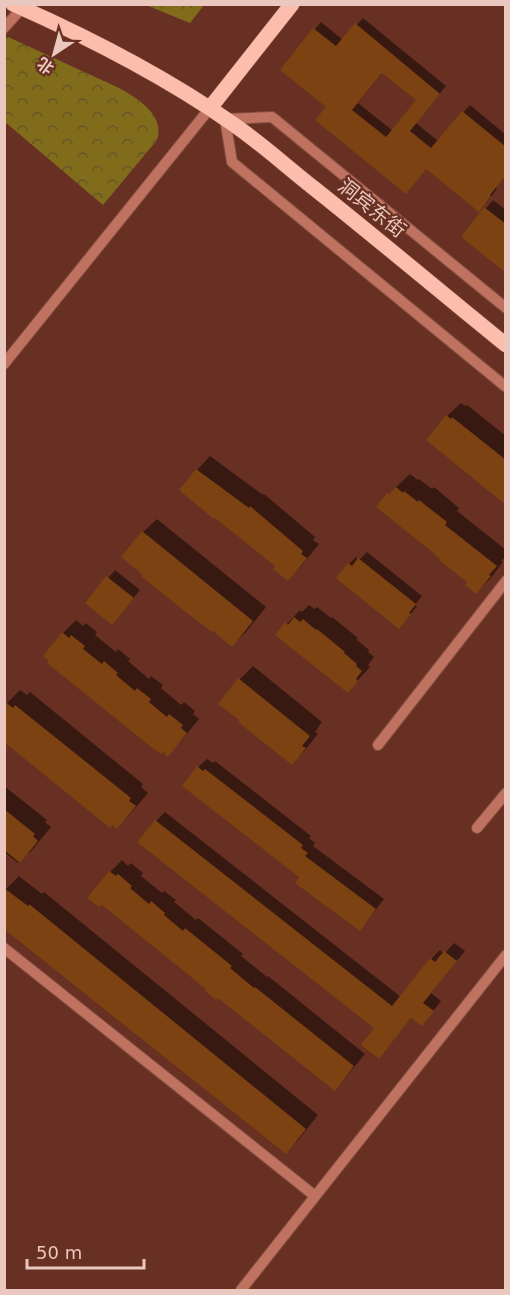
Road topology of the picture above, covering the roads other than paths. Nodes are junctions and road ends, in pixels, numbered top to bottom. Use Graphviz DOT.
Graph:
graph roads {
  1 [pos="292,4"];
  2 [pos="18,6"];
  3 [pos="4,28"];
  4 [pos="210,108"];
  5 [pos="225,119"];
  6 [pos="506,308"];
  7 [pos="506,345"];
  8 [pos="4,364"];
  9 [pos="506,387"];
  10 [pos="506,581"];
  11 [pos="378,745"];
  12 [pos="506,793"];
  13 [pos="477,828"];
  14 [pos="4,948"];
  15 [pos="506,955"];
  16 [pos="315,1196"];
  17 [pos="241,1290"];
  1 -- 4 [label="main road"];
  2 -- 3 [label="street"];
  2 -- 4 [label="main road, 洞宾东街"];
  4 -- 5 [label="main road, 洞宾东街"];
  4 -- 8 [label="street"];
  5 -- 6 [label="street"];
  5 -- 7 [label="main road, 洞宾东街"];
  5 -- 9 [label="street"];
  10 -- 11 [label="street"];
  12 -- 13 [label="street"];
  14 -- 16 [label="street"];
  15 -- 16 [label="street"];
  16 -- 17 [label="street"];
}
